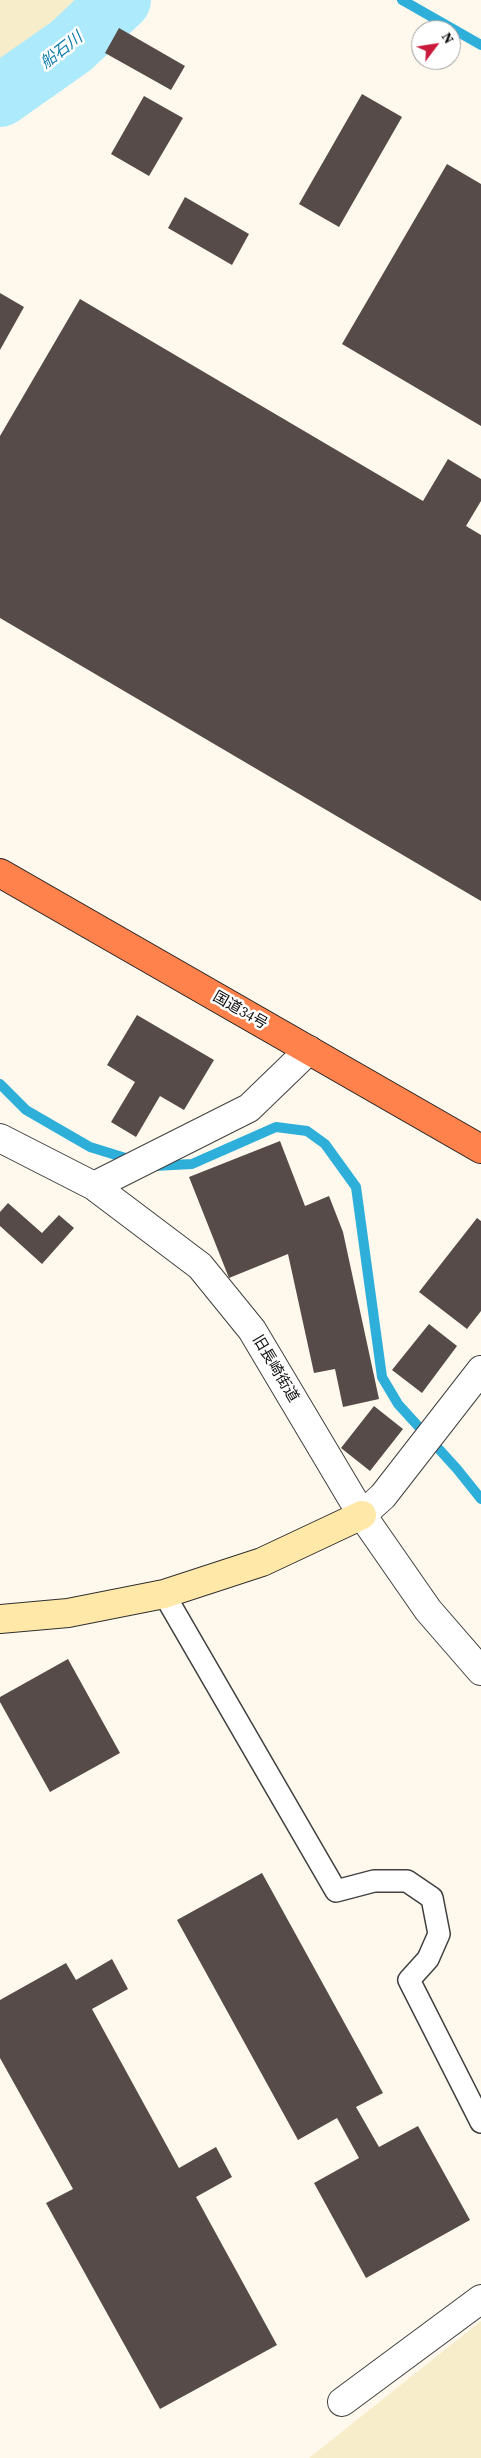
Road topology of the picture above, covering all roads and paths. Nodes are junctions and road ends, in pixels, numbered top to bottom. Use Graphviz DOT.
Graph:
graph roads {
  1 [pos="0,873"];
  2 [pos="309,1050"];
  3 [pos="0,1138"];
  4 [pos="481,1148"];
  5 [pos="94,1186"];
  6 [pos="481,1370"];
  7 [pos="362,1515"];
  8 [pos="164,1594"];
  9 [pos="0,1619"];
  10 [pos="481,1671"];
  11 [pos="481,2122"];
  12 [pos="481,2299"];
  13 [pos="342,2402"];
  1 -- 2 [label="highway, 国道34号"];
  2 -- 4 [label="highway, 国道34号"];
  2 -- 5 [label="street"];
  3 -- 5 [label="street, 旧長崎街道"];
  5 -- 7 [label="street, 旧長崎街道"];
  6 -- 7 [label="street"];
  7 -- 8 [label="street"];
  7 -- 10 [label="street, 旧長崎街道"];
  8 -- 9 [label="street"];
  8 -- 11 [label="lane"];
  12 -- 13 [label="street"];
}
